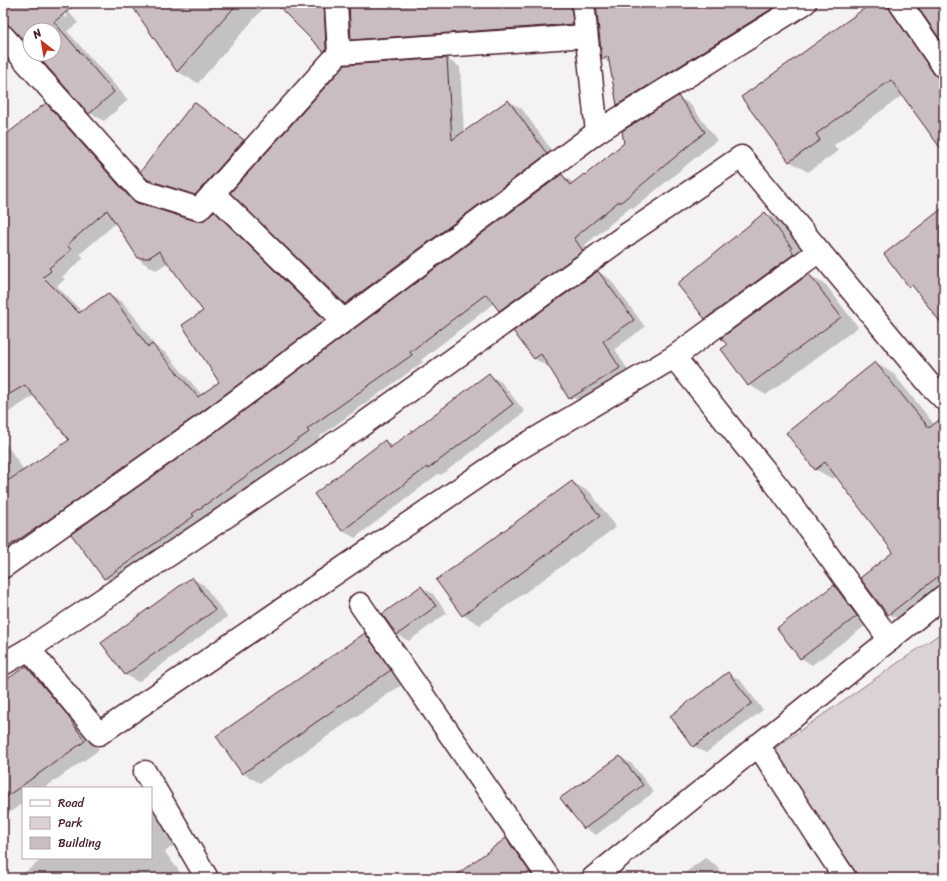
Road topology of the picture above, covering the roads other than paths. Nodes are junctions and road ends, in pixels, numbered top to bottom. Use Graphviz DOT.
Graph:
graph roads {
  1 [pos="336,3"];
  2 [pos="583,3"];
  3 [pos="806,3"];
  4 [pos="900,3"];
  5 [pos="586,36"];
  6 [pos="8,50"];
  7 [pos="339,53"];
  8 [pos="944,67"];
  9 [pos="597,132"];
  10 [pos="213,193"];
  11 [pos="819,251"];
  12 [pos="344,321"];
  13 [pos="674,357"];
  14 [pos="944,399"];
  15 [pos="3,567"];
  16 [pos="944,596"];
  17 [pos="360,604"];
  18 [pos="890,640"];
  19 [pos="29,649"];
  20 [pos="3,664"];
  21 [pos="758,745"];
  22 [pos="144,772"];
  23 [pos="839,876"];
  24 [pos="207,878"];
  25 [pos="549,878"];
  26 [pos="592,878"];
  1 -- 7 [label="street"];
  2 -- 5 [label="street"];
  3 -- 9 [label="street"];
  4 -- 8 [label="street"];
  5 -- 7 [label="street"];
  5 -- 9 [label="street"];
  6 -- 10 [label="street"];
  7 -- 10 [label="street"];
  9 -- 12 [label="street"];
  10 -- 12 [label="street"];
  11 -- 13 [label="street"];
  11 -- 14 [label="street"];
  11 -- 19 [label="street"];
  12 -- 15 [label="street"];
  13 -- 18 [label="street"];
  13 -- 19 [label="street"];
  16 -- 18 [label="street"];
  17 -- 25 [label="street"];
  18 -- 21 [label="street"];
  19 -- 20 [label="street"];
  21 -- 23 [label="street"];
  21 -- 26 [label="street"];
  22 -- 24 [label="street"];
}
